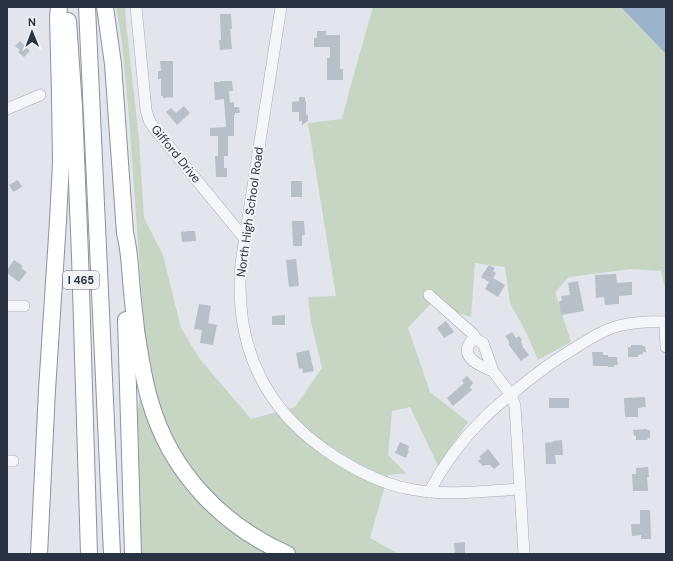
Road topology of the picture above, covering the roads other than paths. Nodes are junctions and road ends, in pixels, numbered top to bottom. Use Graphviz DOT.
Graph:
graph roads {
  1 [pos="59,7"];
  2 [pos="66,7"];
  3 [pos="87,7"];
  4 [pos="105,7"];
  5 [pos="136,7"];
  6 [pos="281,7"];
  7 [pos="40,95"];
  8 [pos="7,109"];
  9 [pos="126,233"];
  10 [pos="245,239"];
  11 [pos="429,295"];
  12 [pos="7,306"];
  13 [pos="24,306"];
  14 [pos="666,322"];
  15 [pos="476,340"];
  16 [pos="666,347"];
  17 [pos="493,371"];
  18 [pos="511,395"];
  19 [pos="520,489"];
  20 [pos="429,492"];
  21 [pos="39,554"];
  22 [pos="89,554"];
  23 [pos="112,554"];
  24 [pos="132,554"];
  25 [pos="287,554"];
  26 [pos="524,554"];
  1 -- 21 [label="highway"];
  2 -- 22 [label="highway, I 465"];
  3 -- 23 [label="highway, I 465"];
  4 -- 9 [label="highway"];
  5 -- 10 [label="street, Gifford Drive"];
  6 -- 10 [label="street, North High School Road"];
  7 -- 8 [label="street"];
  9 -- 24 [label="highway"];
  9 -- 25 [label="highway"];
  10 -- 20 [label="street, North High School Road"];
  11 -- 15 [label="street"];
  12 -- 13 [label="street"];
  14 -- 16 [label="street"];
  14 -- 18 [label="street"];
  15 -- 17 [label="street"];
  15 -- 17 [label="street"];
  17 -- 18 [label="street"];
  18 -- 19 [label="street"];
  18 -- 20 [label="street"];
  19 -- 20 [label="street, North High School Road"];
  19 -- 26 [label="street"];
}
